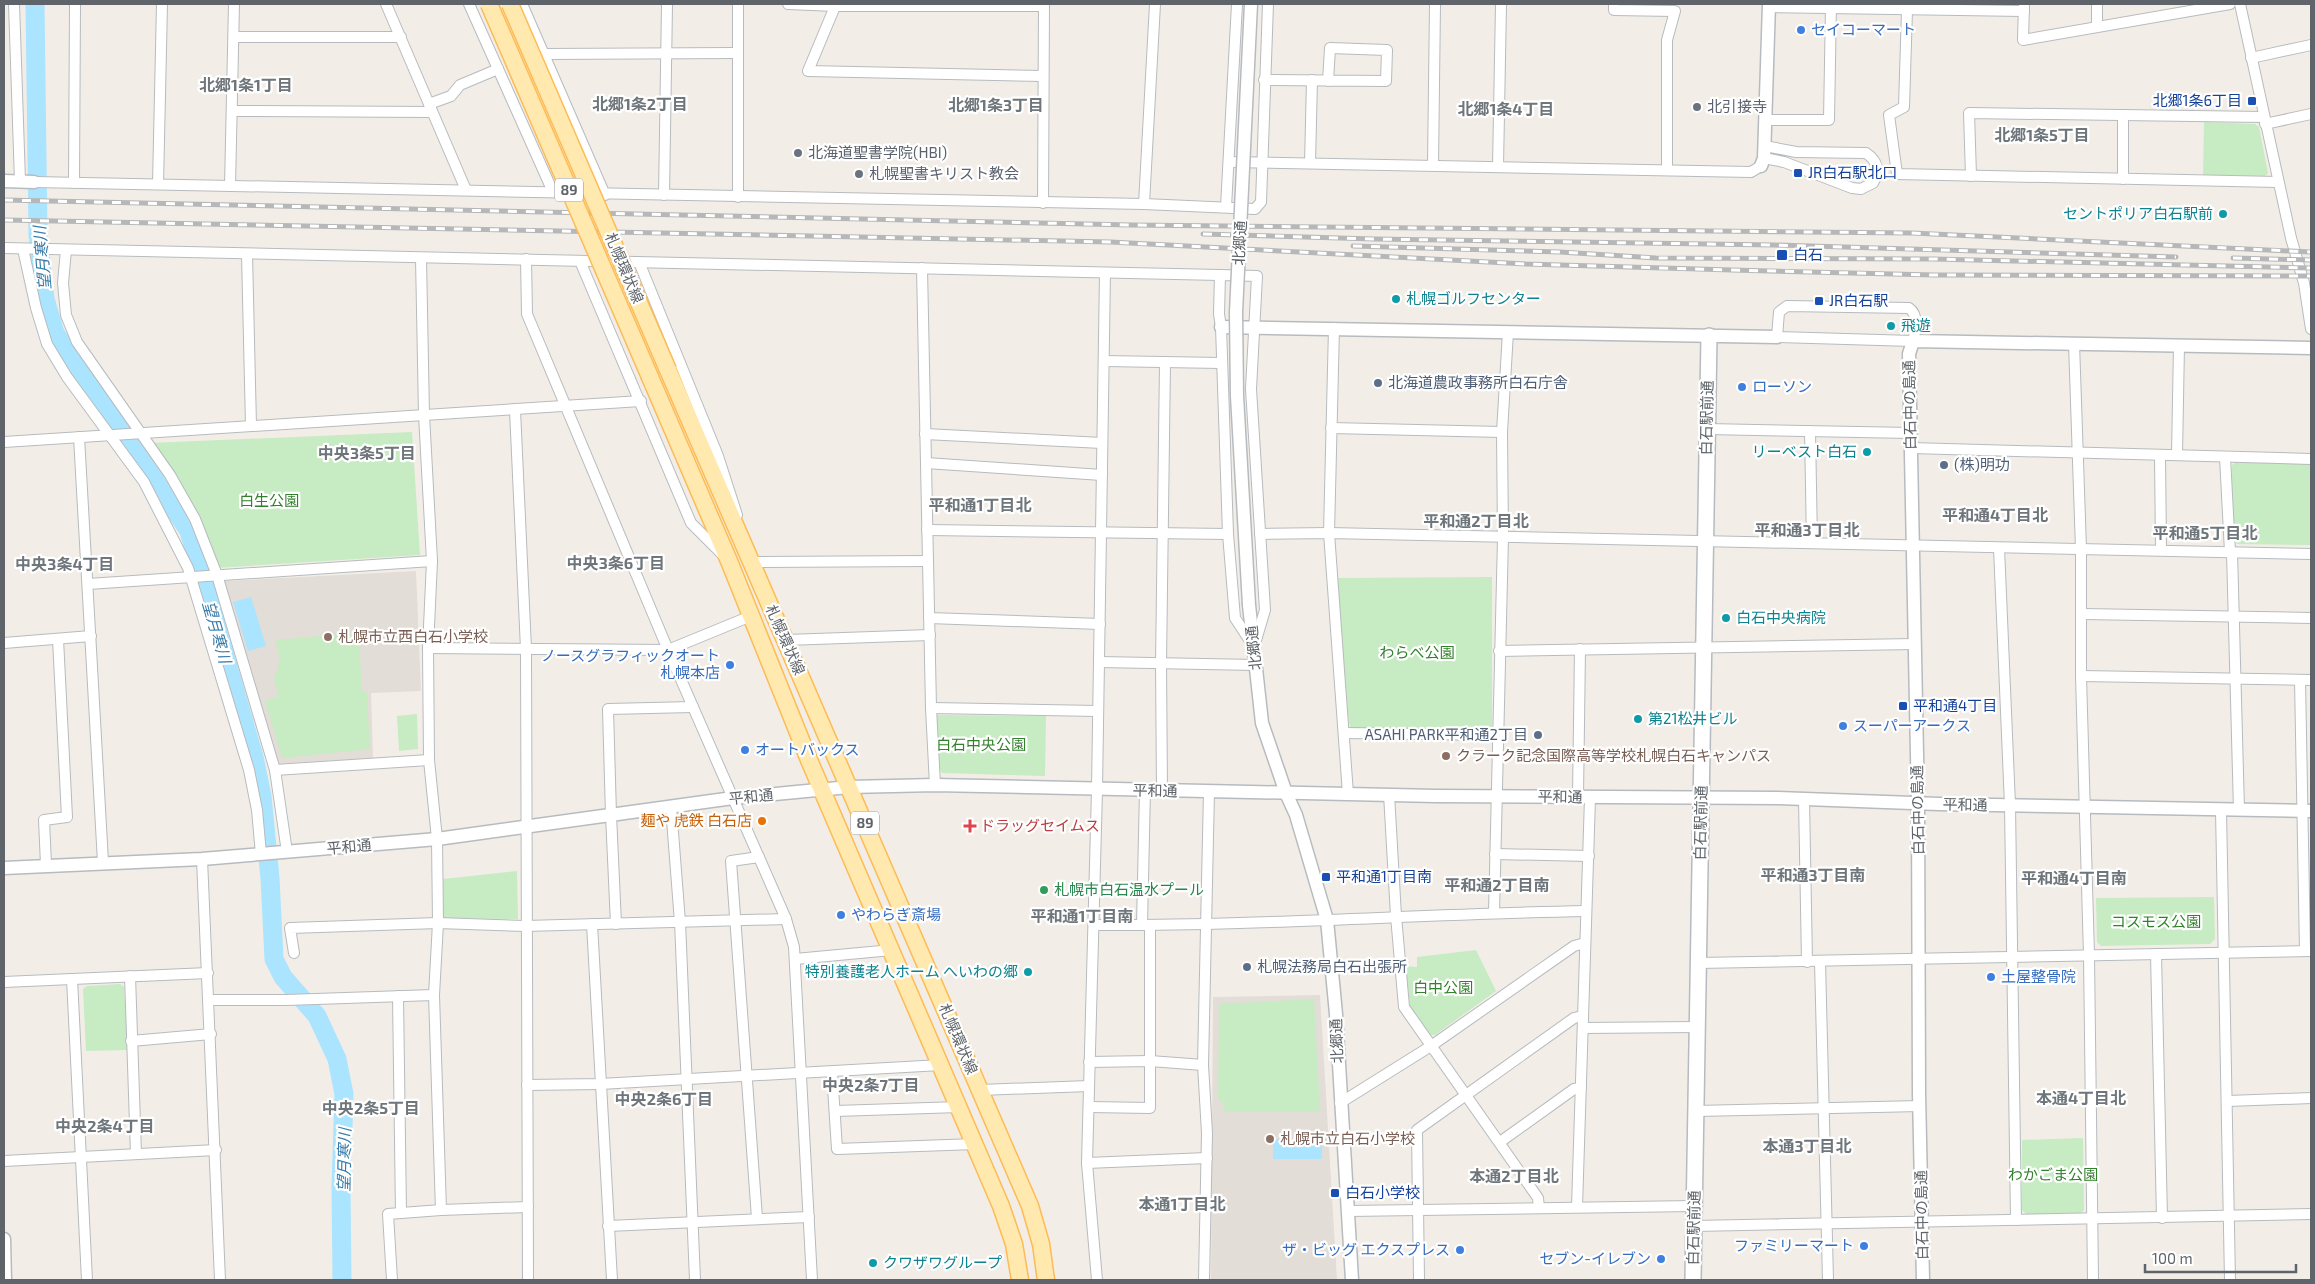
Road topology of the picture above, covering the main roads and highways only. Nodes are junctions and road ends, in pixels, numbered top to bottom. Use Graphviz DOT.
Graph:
graph roads {
  1 [pos="489,4"];
  2 [pos="510,4"];
  3 [pos="1709,336"];
  4 [pos="1020,1280"];
  5 [pos="1046,1280"];
  6 [pos="1693,1280"];
  1 -- 4 [label="main road, 札幌環状線 / 89, bridge"];
  2 -- 5 [label="main road, 札幌環状線 / 89, bridge"];
  3 -- 6 [label="main road, 白石駅前通"];
}
